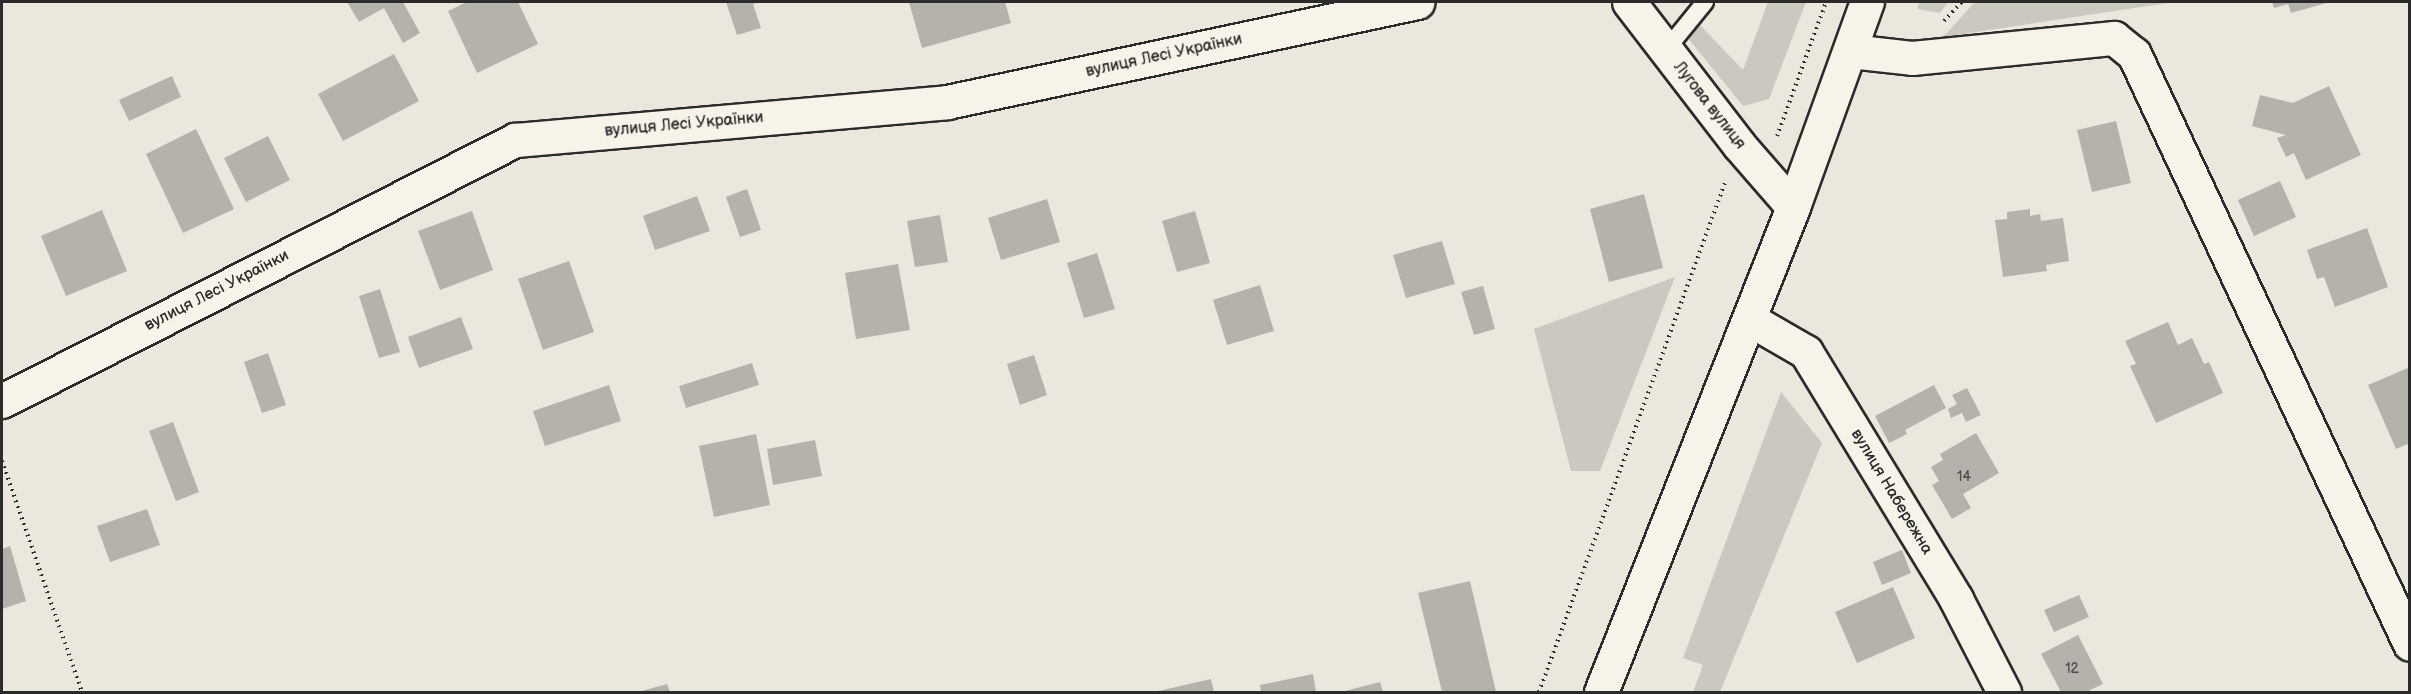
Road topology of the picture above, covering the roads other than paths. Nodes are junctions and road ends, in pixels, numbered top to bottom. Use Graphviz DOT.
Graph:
graph roads {
  1 [pos="1418,2"];
  2 [pos="1629,2"];
  3 [pos="1705,2"];
  4 [pos="1867,2"];
  5 [pos="1666,50"];
  6 [pos="1850,51"];
  7 [pos="1793,207"];
  8 [pos="1749,319"];
  9 [pos="2,401"];
  10 [pos="2409,644"];
  11 [pos="1601,693"];
  12 [pos="2004,693"];
  1 -- 9 [label="street, вулиця Лесі Українки"];
  2 -- 5 [label="street, Лугова вулиця"];
  3 -- 5 [label="lane"];
  4 -- 6 [label="street"];
  5 -- 7 [label="street, Лугова вулиця"];
  6 -- 7 [label="street"];
  6 -- 10 [label="street"];
  7 -- 8 [label="street"];
  8 -- 11 [label="street"];
  8 -- 12 [label="street, вулиця Набережна"];
}
